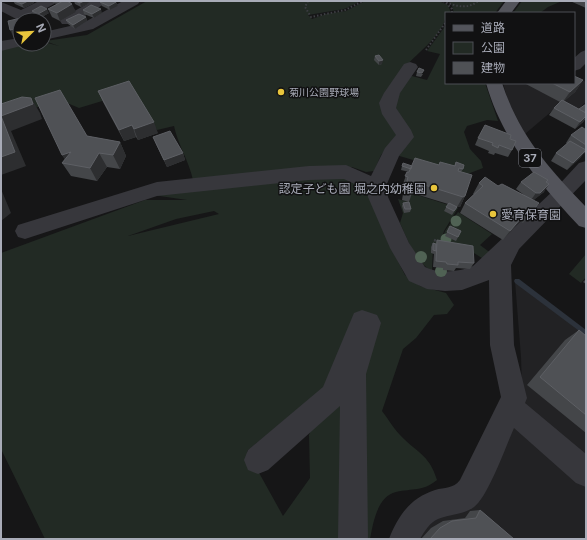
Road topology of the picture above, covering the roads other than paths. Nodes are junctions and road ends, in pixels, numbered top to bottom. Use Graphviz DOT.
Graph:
graph roads {
  1 [pos="17,1"];
  2 [pos="49,1"];
  3 [pos="91,1"];
  4 [pos="133,1"];
  5 [pos="513,1"];
  6 [pos="2,7"];
  7 [pos="12,12"];
  8 [pos="33,12"];
  9 [pos="505,12"];
  10 [pos="52,30"];
  11 [pos="52,31"];
  12 [pos="12,44"];
  13 [pos="1,46"];
  14 [pos="586,56"];
  15 [pos="575,65"];
  16 [pos="410,67"];
  17 [pos="575,74"];
  18 [pos="586,80"];
  19 [pos="494,84"];
  20 [pos="397,164"];
  21 [pos="586,168"];
  22 [pos="377,191"];
  23 [pos="562,194"];
  24 [pos="586,220"];
  25 [pos="25,231"];
  26 [pos="514,242"];
  27 [pos="510,407"];
  28 [pos="258,460"];
  29 [pos="586,473"];
  30 [pos="353,539"];
  31 [pos="404,539"];
  1 -- 6 [label="street"];
  2 -- 8 [label="street"];
  3 -- 10 [label="street"];
  4 -- 11 [label="street"];
  5 -- 9 [label="main road"];
  6 -- 7 [label="street"];
  12 -- 13 [label="street"];
  14 -- 15 [label="street"];
  16 -- 22 [label="street"];
  17 -- 18 [label="street"];
  19 -- 23 [label="main road, 37"];
  20 -- 22 [label="street"];
  21 -- 23 [label="street"];
  22 -- 25 [label="street"];
  22 -- 26 [label="street"];
  23 -- 24 [label="main road, 37"];
  23 -- 26 [label="street"];
  26 -- 27 [label="street"];
  27 -- 29 [label="street"];
  27 -- 31 [label="street"];
  28 -- 30 [label="street"];
}
